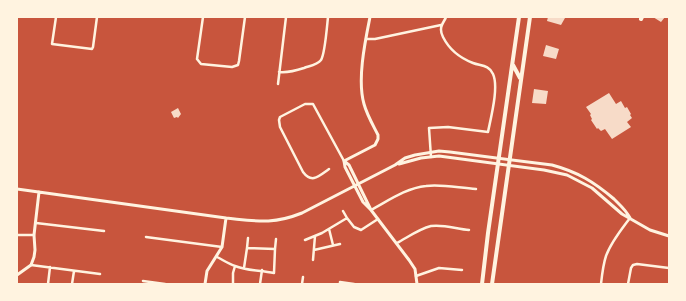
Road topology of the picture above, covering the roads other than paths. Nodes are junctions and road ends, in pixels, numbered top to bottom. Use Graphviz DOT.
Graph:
graph roads {
  1 [pos="56,17"];
  2 [pos="97,17"];
  3 [pos="203,17"];
  4 [pos="245,17"];
  5 [pos="286,17"];
  6 [pos="328,17"];
  7 [pos="370,17"];
  8 [pos="446,17"];
  9 [pos="519,17"];
  10 [pos="530,17"];
  11 [pos="441,25"];
  12 [pos="366,39"];
  13 [pos="513,65"];
  14 [pos="279,72"];
  15 [pos="521,78"];
  16 [pos="278,84"];
  17 [pos="431,152"];
  18 [pos="431,156"];
  19 [pos="499,158"];
  20 [pos="510,160"];
  21 [pos="344,161"];
  22 [pos="499,164"];
  23 [pos="395,165"];
  24 [pos="510,165"];
  25 [pos="330,169"];
  26 [pos="359,184"];
  27 [pos="355,186"];
  28 [pos="17,189"];
  29 [pos="476,189"];
  30 [pos="39,192"];
  31 [pos="371,210"];
  32 [pos="343,211"];
  33 [pos="226,218"];
  34 [pos="348,218"];
  35 [pos="378,218"];
  36 [pos="630,218"];
  37 [pos="36,223"];
  38 [pos="329,228"];
  39 [pos="469,230"];
  40 [pos="104,231"];
  41 [pos="17,235"];
  42 [pos="34,236"];
  43 [pos="315,236"];
  44 [pos="669,236"];
  45 [pos="146,237"];
  46 [pos="248,238"];
  47 [pos="276,239"];
  48 [pos="305,240"];
  49 [pos="397,243"];
  50 [pos="340,244"];
  51 [pos="333,246"];
  52 [pos="222,247"];
  53 [pos="247,248"];
  54 [pos="275,249"];
  55 [pos="314,250"];
  56 [pos="217,257"];
  57 [pos="313,260"];
  58 [pos="31,265"];
  59 [pos="235,266"];
  60 [pos="50,267"];
  61 [pos="244,268"];
  62 [pos="669,268"];
  63 [pos="262,270"];
  64 [pos="462,270"];
  65 [pos="74,271"];
  66 [pos="100,274"];
  67 [pos="17,275"];
  68 [pos="416,276"];
  69 [pos="303,277"];
  70 [pos="143,281"];
  71 [pos="48,284"];
  72 [pos="72,284"];
  73 [pos="165,284"];
  74 [pos="205,284"];
  75 [pos="233,284"];
  76 [pos="260,284"];
  77 [pos="302,284"];
  78 [pos="340,284"];
  79 [pos="354,284"];
  80 [pos="417,284"];
  81 [pos="482,284"];
  82 [pos="492,284"];
  83 [pos="601,284"];
  84 [pos="628,284"];
  1 -- 2 [label="street"];
  3 -- 4 [label="street"];
  5 -- 14 [label="street"];
  6 -- 14 [label="street"];
  7 -- 12 [label="street"];
  8 -- 11 [label="street"];
  9 -- 13 [label="main road"];
  10 -- 15 [label="main road"];
  11 -- 12 [label="street"];
  11 -- 17 [label="street"];
  12 -- 21 [label="street"];
  13 -- 15 [label="main road"];
  13 -- 19 [label="main road"];
  14 -- 16 [label="street"];
  15 -- 20 [label="main road"];
  17 -- 18 [label="street"];
  17 -- 19 [label="street"];
  17 -- 23 [label="street"];
  18 -- 22 [label="street"];
  18 -- 23 [label="street"];
  19 -- 20 [label="street"];
  19 -- 22 [label="main road"];
  20 -- 24 [label="main road"];
  20 -- 36 [label="street"];
  21 -- 25 [label="street"];
  21 -- 26 [label="street"];
  21 -- 27 [label="street"];
  22 -- 24 [label="street"];
  22 -- 81 [label="main road"];
  23 -- 26 [label="street"];
  24 -- 36 [label="street"];
  24 -- 82 [label="main road"];
  26 -- 27 [label="street"];
  26 -- 31 [label="street"];
  27 -- 31 [label="street"];
  27 -- 33 [label="street"];
  28 -- 30 [label="street"];
  29 -- 31 [label="street"];
  30 -- 33 [label="street"];
  30 -- 37 [label="street"];
  31 -- 35 [label="street"];
  32 -- 34 [label="street"];
  33 -- 52 [label="street"];
  34 -- 35 [label="street"];
  34 -- 38 [label="street"];
  35 -- 49 [label="street"];
  36 -- 44 [label="street"];
  36 -- 83 [label="street"];
  37 -- 40 [label="street"];
  37 -- 42 [label="street"];
  38 -- 43 [label="street"];
  38 -- 51 [label="street"];
  39 -- 49 [label="street"];
  41 -- 42 [label="street"];
  42 -- 58 [label="street"];
  43 -- 48 [label="street"];
  43 -- 55 [label="street"];
  45 -- 52 [label="street"];
  46 -- 53 [label="street"];
  47 -- 54 [label="street"];
  49 -- 68 [label="street"];
  50 -- 51 [label="street"];
  51 -- 55 [label="street"];
  52 -- 56 [label="street"];
  53 -- 54 [label="street"];
  53 -- 61 [label="street"];
  54 -- 63 [label="street"];
  55 -- 57 [label="street"];
  56 -- 59 [label="street"];
  56 -- 74 [label="street"];
  58 -- 60 [label="street"];
  58 -- 67 [label="street"];
  59 -- 61 [label="street"];
  59 -- 75 [label="street"];
  60 -- 65 [label="street"];
  60 -- 71 [label="street"];
  61 -- 63 [label="street"];
  62 -- 84 [label="street"];
  63 -- 76 [label="street"];
  64 -- 68 [label="street"];
  65 -- 66 [label="street"];
  65 -- 72 [label="street"];
  68 -- 80 [label="street"];
  69 -- 77 [label="street"];
  70 -- 73 [label="street"];
  78 -- 79 [label="street"];
}
